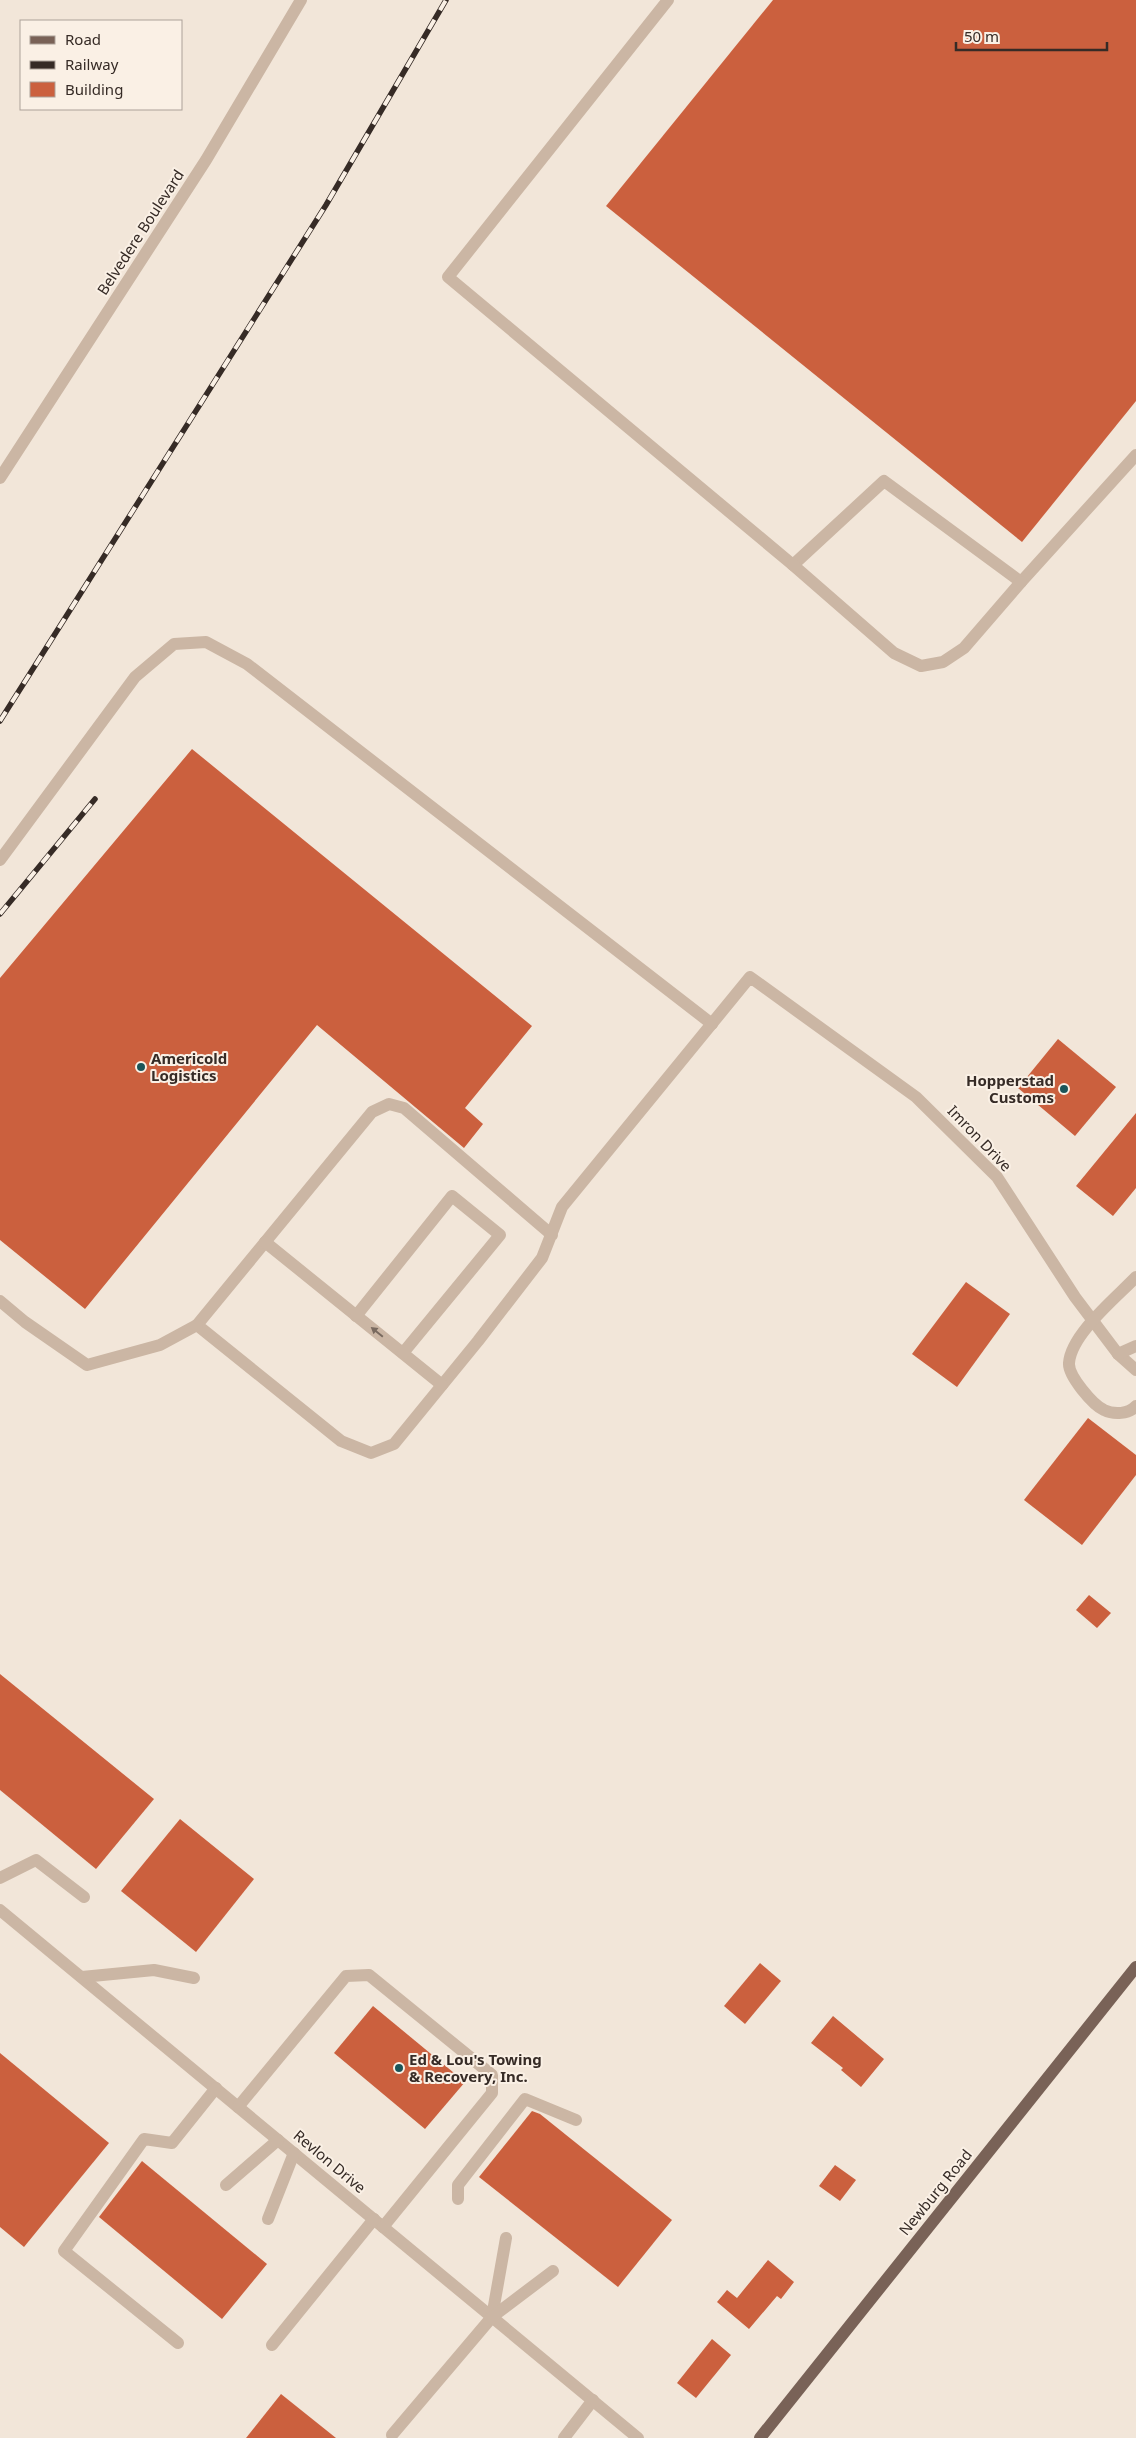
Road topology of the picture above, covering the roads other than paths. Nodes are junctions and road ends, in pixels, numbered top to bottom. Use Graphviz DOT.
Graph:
graph roads {
  1 [pos="300,0"];
  2 [pos="668,0"];
  3 [pos="1136,455"];
  4 [pos="0,478"];
  5 [pos="793,565"];
  6 [pos="1021,582"];
  7 [pos="0,860"];
  8 [pos="712,1024"];
  9 [pos="552,1235"];
  10 [pos="265,1242"];
  11 [pos="1136,1277"];
  12 [pos="0,1301"];
  13 [pos="356,1316"];
  14 [pos="1093,1322"];
  15 [pos="197,1325"];
  16 [pos="1136,1346"];
  17 [pos="402,1353"];
  18 [pos="1118,1354"];
  19 [pos="1136,1370"];
  20 [pos="442,1385"];
  21 [pos="1136,1406"];
  22 [pos="0,1878"];
  23 [pos="84,1897"];
  24 [pos="0,1910"];
  25 [pos="1136,1967"];
  26 [pos="82,1978"];
  27 [pos="194,1978"];
  28 [pos="216,2088"];
  29 [pos="238,2107"];
  30 [pos="576,2120"];
  31 [pos="278,2140"];
  32 [pos="294,2153"];
  33 [pos="226,2185"];
  34 [pos="458,2199"];
  35 [pos="268,2219"];
  36 [pos="379,2223"];
  37 [pos="506,2238"];
  38 [pos="553,2271"];
  39 [pos="492,2317"];
  40 [pos="178,2343"];
  41 [pos="272,2345"];
  42 [pos="593,2400"];
  43 [pos="392,2435"];
  44 [pos="564,2438"];
  45 [pos="638,2438"];
  46 [pos="760,2438"];
  1 -- 4 [label="street, Belvedere Boulevard"];
  2 -- 5 [label="street"];
  3 -- 6 [label="street"];
  5 -- 6 [label="street"];
  5 -- 6 [label="street"];
  7 -- 8 [label="street"];
  8 -- 9 [label="street"];
  8 -- 14 [label="street, Imron Drive"];
  9 -- 10 [label="street"];
  9 -- 20 [label="street"];
  10 -- 13 [label="street"];
  10 -- 15 [label="street"];
  11 -- 14 [label="street"];
  12 -- 15 [label="street"];
  17 -- 13 [label="street, one-way"];
  13 -- 17 [label="street"];
  14 -- 18 [label="street, Imron Drive"];
  14 -- 21 [label="street"];
  15 -- 20 [label="street"];
  16 -- 18 [label="street"];
  17 -- 20 [label="street"];
  18 -- 19 [label="street, Imron Drive"];
  22 -- 23 [label="street"];
  24 -- 26 [label="street, Revlon Drive"];
  25 -- 46 [label="main road, Newburg Road"];
  26 -- 27 [label="street"];
  26 -- 28 [label="street, Revlon Drive"];
  28 -- 29 [label="street, Revlon Drive"];
  28 -- 40 [label="street"];
  29 -- 31 [label="street, Revlon Drive"];
  29 -- 36 [label="street"];
  30 -- 34 [label="street"];
  31 -- 32 [label="street, Revlon Drive"];
  31 -- 33 [label="street"];
  32 -- 35 [label="street"];
  32 -- 36 [label="street, Revlon Drive"];
  36 -- 39 [label="street, Revlon Drive"];
  36 -- 41 [label="street"];
  37 -- 39 [label="street"];
  38 -- 39 [label="street"];
  39 -- 42 [label="street, Revlon Drive"];
  39 -- 43 [label="street"];
  42 -- 44 [label="street"];
  42 -- 45 [label="street, Revlon Drive"];
}
